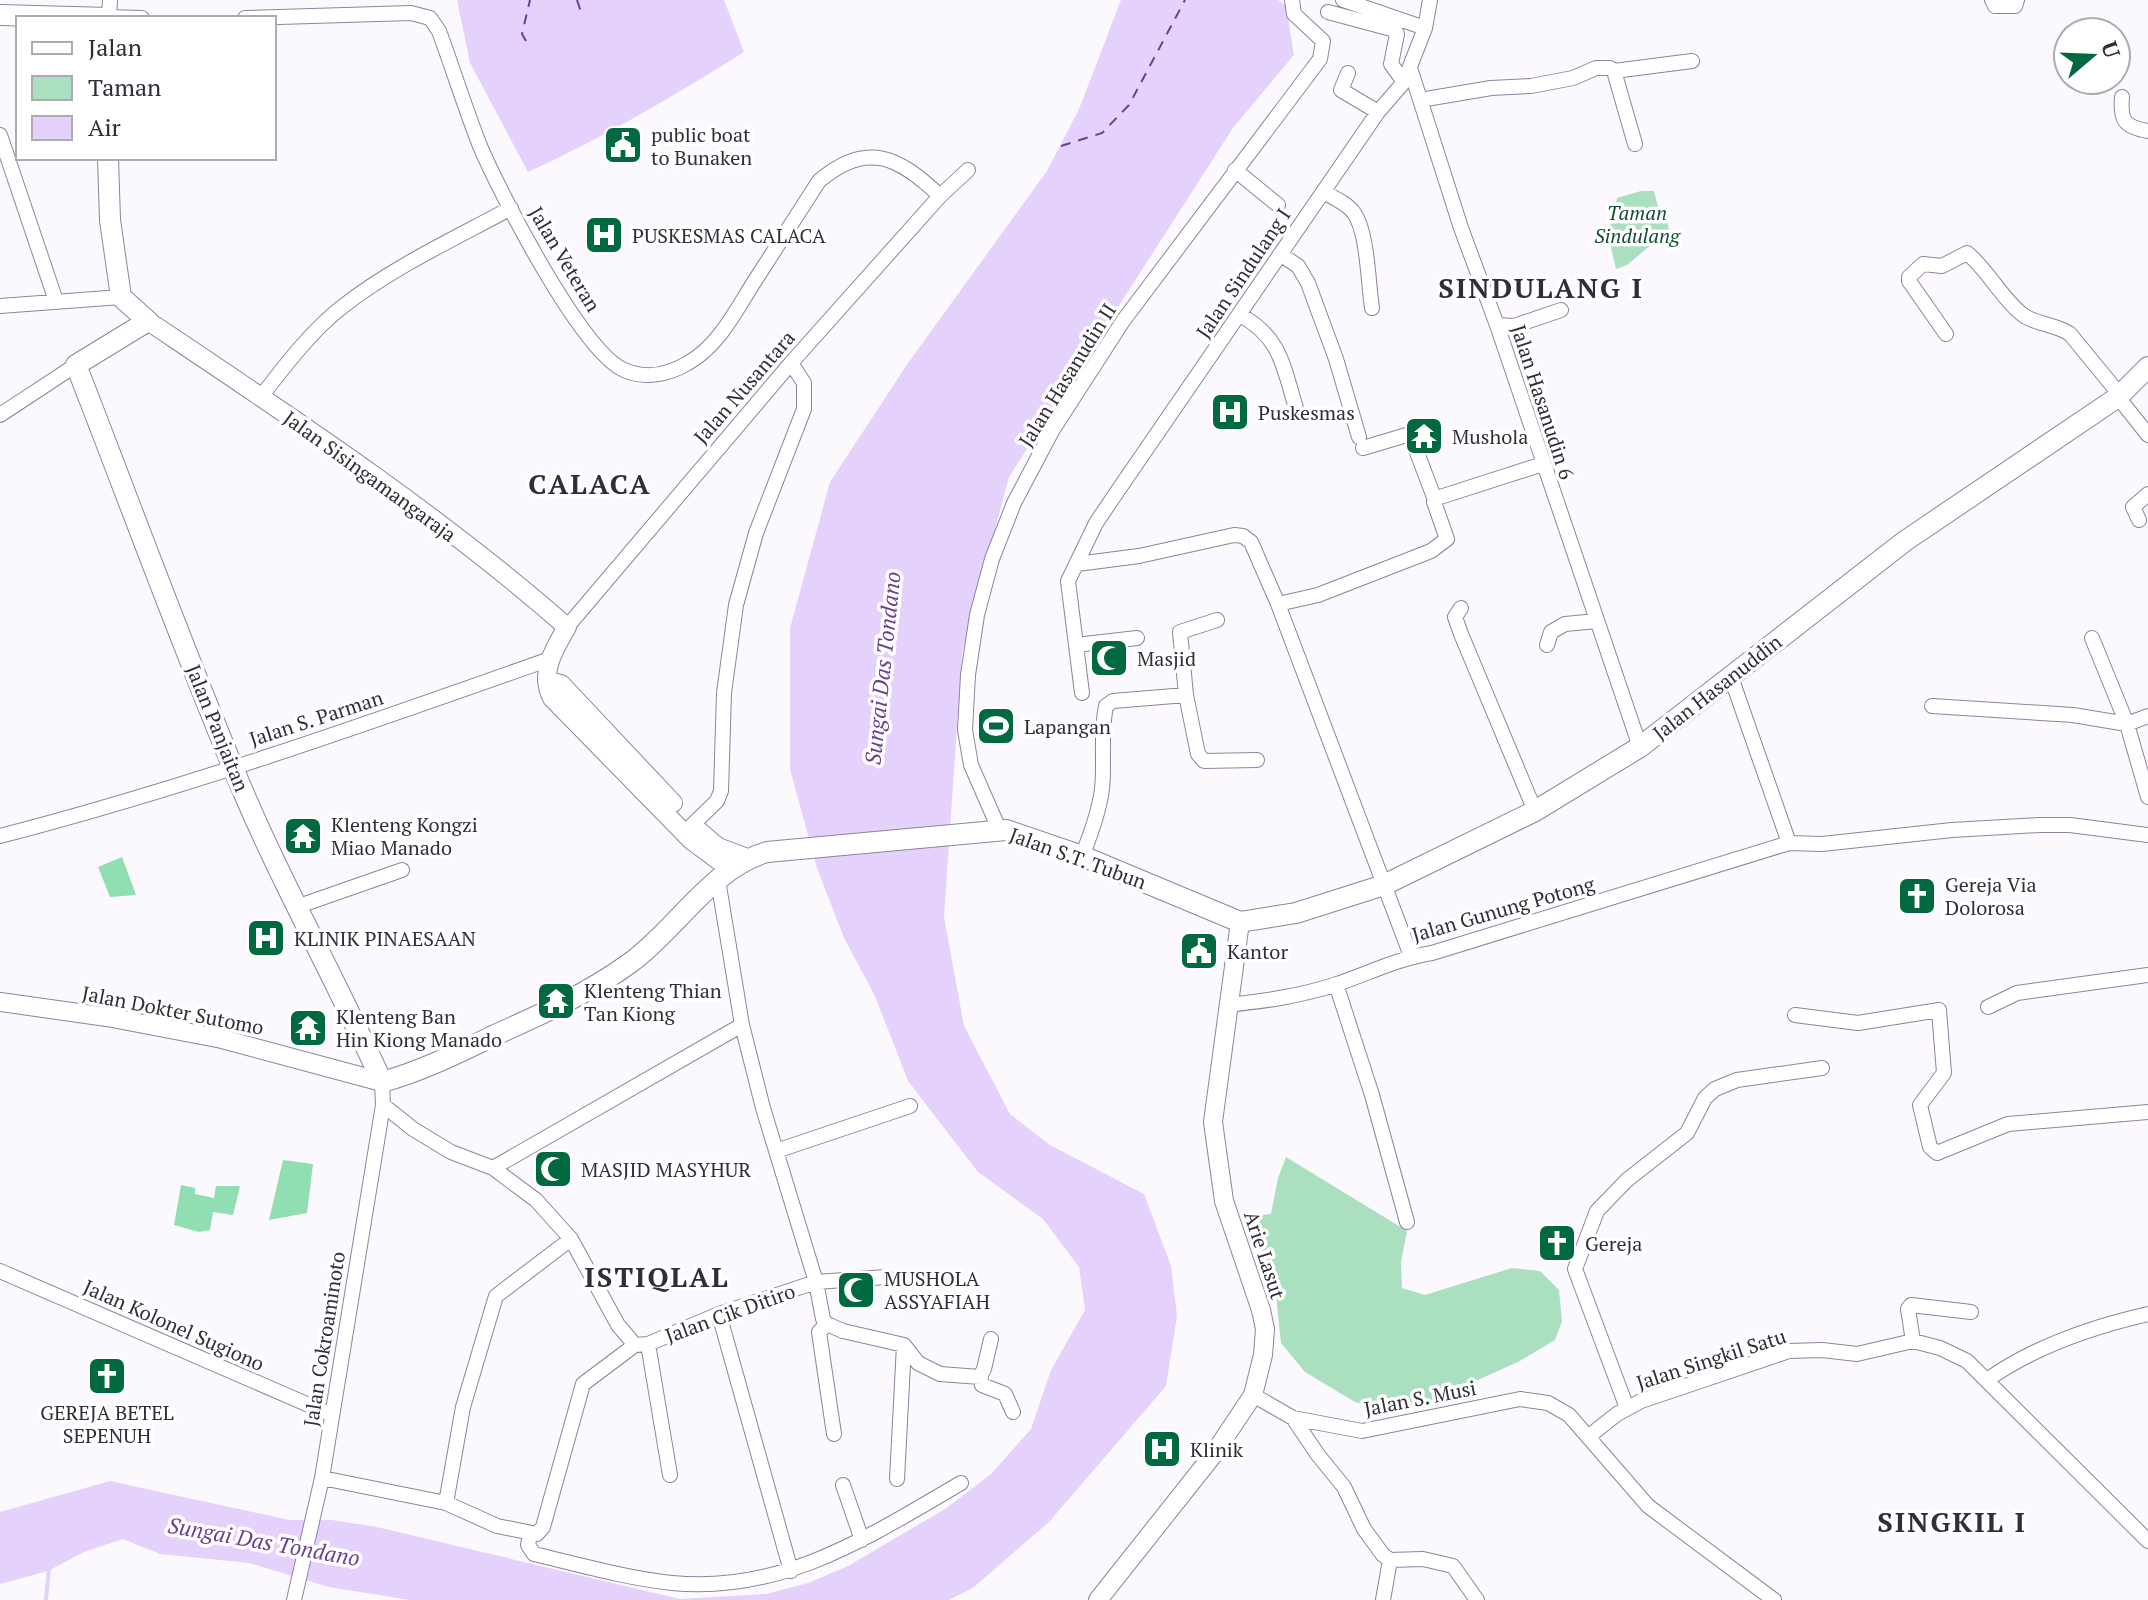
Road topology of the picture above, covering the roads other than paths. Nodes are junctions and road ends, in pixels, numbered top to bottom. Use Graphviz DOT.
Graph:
graph roads {
  1 [pos="1292,0"];
  2 [pos="1343,0"];
  3 [pos="1430,0"];
  4 [pos="1992,0"];
  5 [pos="2017,0"];
  6 [pos="1328,12"];
  7 [pos="0,15"];
  8 [pos="36,16"];
  9 [pos="276,17"];
  10 [pos="1425,28"];
  11 [pos="1692,61"];
  12 [pos="1614,71"];
  13 [pos="1348,73"];
  14 [pos="1407,75"];
  15 [pos="2122,97"];
  16 [pos="1420,100"];
  17 [pos="1378,112"];
  18 [pos="2148,131"];
  19 [pos="0,135"];
  20 [pos="1635,144"];
  21 [pos="108,160"];
  22 [pos="1235,170"];
  23 [pos="963,174"];
  24 [pos="1323,192"];
  25 [pos="940,196"];
  26 [pos="1278,205"];
  27 [pos="511,208"];
  28 [pos="1280,254"];
  29 [pos="121,297"];
  30 [pos="56,301"];
  31 [pos="0,306"];
  32 [pos="1372,308"];
  33 [pos="1561,310"];
  34 [pos="1240,315"];
  35 [pos="148,321"];
  36 [pos="1497,325"];
  37 [pos="1946,334"];
  38 [pos="791,363"];
  39 [pos="76,365"];
  40 [pos="2148,367"];
  41 [pos="2119,396"];
  42 [pos="260,398"];
  43 [pos="1296,408"];
  44 [pos="0,415"];
  45 [pos="2148,435"];
  46 [pos="1543,464"];
  47 [pos="2148,494"];
  48 [pos="1435,500"];
  49 [pos="2139,520"];
  50 [pos="1077,564"];
  51 [pos="1278,604"];
  52 [pos="1461,608"];
  53 [pos="1217,620"];
  54 [pos="1597,621"];
  55 [pos="567,627"];
  56 [pos="1137,638"];
  57 [pos="2092,638"];
  58 [pos="1076,645"];
  59 [pos="1547,645"];
  60 [pos="550,659"];
  61 [pos="1731,677"];
  62 [pos="1082,693"];
  63 [pos="1186,695"];
  64 [pos="1932,706"];
  65 [pos="2148,716"];
  66 [pos="2127,724"];
  67 [pos="1640,747"];
  68 [pos="1257,760"];
  69 [pos="232,766"];
  70 [pos="2148,797"];
  71 [pos="1535,811"];
  72 [pos="999,829"];
  73 [pos="689,832"];
  74 [pos="2148,835"];
  75 [pos="0,836"];
  76 [pos="1789,843"];
  77 [pos="1082,856"];
  78 [pos="740,865"];
  79 [pos="402,870"];
  80 [pos="1384,885"];
  81 [pos="296,907"];
  82 [pos="1240,922"];
  83 [pos="1411,956"];
  84 [pos="2148,975"];
  85 [pos="1336,984"];
  86 [pos="0,1002"];
  87 [pos="1227,1005"];
  88 [pos="1988,1007"];
  89 [pos="1795,1015"];
  90 [pos="742,1025"];
  91 [pos="1822,1068"];
  92 [pos="382,1082"];
  93 [pos="383,1105"];
  94 [pos="910,1106"];
  95 [pos="2148,1112"];
  96 [pos="776,1151"];
  97 [pos="493,1168"];
  98 [pos="1407,1222"];
  99 [pos="571,1239"];
  100 [pos="0,1271"];
  101 [pos="887,1277"];
  102 [pos="816,1282"];
  103 [pos="1971,1312"];
  104 [pos="719,1314"];
  105 [pos="2148,1314"];
  106 [pos="827,1324"];
  107 [pos="991,1339"];
  108 [pos="1913,1341"];
  109 [pos="642,1344"];
  110 [pos="904,1345"];
  111 [pos="980,1377"];
  112 [pos="1987,1380"];
  113 [pos="1253,1395"];
  114 [pos="1627,1408"];
  115 [pos="1013,1412"];
  116 [pos="332,1415"];
  117 [pos="1293,1418"];
  118 [pos="834,1434"];
  119 [pos="1588,1437"];
  120 [pos="670,1475"];
  121 [pos="322,1478"];
  122 [pos="897,1479"];
  123 [pos="961,1483"];
  124 [pos="843,1485"];
  125 [pos="446,1503"];
  126 [pos="530,1534"];
  127 [pos="862,1540"];
  128 [pos="2148,1541"];
  129 [pos="1390,1560"];
  130 [pos="791,1571"];
  131 [pos="294,1600"];
  132 [pos="1098,1600"];
  133 [pos="1383,1600"];
  134 [pos="1477,1600"];
  135 [pos="1774,1600"];
  1 -- 22 [label="street, Jalan Hasanudin II"];
  2 -- 10 [label="street"];
  3 -- 10 [label="street, Jalan Sindulang I"];
  4 -- 5 [label="street"];
  6 -- 14 [label="street, Jalan Hasanudin 6"];
  7 -- 8 [label="highway"];
  9 -- 27 [label="street, Jalan Veteran"];
  10 -- 14 [label="street, Jalan Sindulang I"];
  11 -- 12 [label="street"];
  12 -- 16 [label="street"];
  12 -- 20 [label="street"];
  13 -- 17 [label="street"];
  14 -- 16 [label="street, Jalan Hasanudin 6"];
  14 -- 17 [label="street, Jalan Sindulang I"];
  15 -- 18 [label="street"];
  16 -- 36 [label="street, Jalan Hasanudin 6"];
  17 -- 24 [label="street, Jalan Sindulang I"];
  19 -- 30 [label="street"];
  21 -- 29 [label="highway"];
  22 -- 26 [label="street"];
  22 -- 72 [label="street, Jalan Hasanudin II"];
  23 -- 25 [label="street, Jalan Nusantara"];
  24 -- 28 [label="street, Jalan Sindulang I"];
  24 -- 32 [label="street"];
  25 -- 27 [label="street, Jalan Veteran"];
  25 -- 38 [label="street, Jalan Nusantara"];
  27 -- 42 [label="street"];
  28 -- 34 [label="street, Jalan Sindulang I"];
  28 -- 48 [label="street"];
  29 -- 30 [label="street"];
  29 -- 35 [label="highway, Jalan Sisingamangaraja"];
  30 -- 31 [label="street"];
  33 -- 36 [label="street"];
  34 -- 43 [label="street"];
  34 -- 50 [label="street, Jalan Sindulang I"];
  35 -- 39 [label="highway"];
  35 -- 42 [label="main road, Jalan Sisingamangaraja"];
  36 -- 46 [label="street, Jalan Hasanudin 6"];
  37 -- 41 [label="street"];
  38 -- 55 [label="street, Jalan Nusantara"];
  38 -- 73 [label="street"];
  39 -- 44 [label="street"];
  39 -- 69 [label="highway, Jalan Panjaitan"];
  40 -- 41 [label="highway, Jalan Hasanuddin"];
  41 -- 45 [label="street"];
  41 -- 61 [label="highway, Jalan Hasanuddin"];
  42 -- 55 [label="main road, Jalan Sisingamangaraja"];
  46 -- 48 [label="street"];
  46 -- 54 [label="street, Jalan Hasanudin 6"];
  47 -- 49 [label="street"];
  48 -- 51 [label="street"];
  50 -- 51 [label="street"];
  50 -- 58 [label="street, Jalan Sindulang I"];
  51 -- 80 [label="street"];
  52 -- 71 [label="street"];
  53 -- 63 [label="street"];
  54 -- 59 [label="street"];
  54 -- 67 [label="street, Jalan Hasanudin 6"];
  55 -- 60 [label="main road"];
  56 -- 58 [label="street"];
  57 -- 66 [label="street"];
  58 -- 62 [label="street, Jalan Sindulang I"];
  60 -- 69 [label="street, Jalan S. Parman"];
  60 -- 73 [label="main road"];
  61 -- 67 [label="highway, Jalan Hasanuddin"];
  61 -- 76 [label="street"];
  63 -- 68 [label="street"];
  63 -- 77 [label="street"];
  64 -- 66 [label="street"];
  65 -- 66 [label="street"];
  66 -- 70 [label="street"];
  67 -- 71 [label="highway, Jalan Hasanuddin"];
  69 -- 75 [label="street, Jalan S. Parman"];
  69 -- 81 [label="highway, Jalan Panjaitan"];
  71 -- 80 [label="highway, Jalan Hasanuddin"];
  72 -- 77 [label="highway, Jalan S.T. Tubun"];
  72 -- 78 [label="highway, Jalan S.T. Tubun"];
  73 -- 78 [label="main road"];
  74 -- 76 [label="street, Jalan Gunung Potong"];
  76 -- 83 [label="street, Jalan Gunung Potong"];
  77 -- 82 [label="highway, Jalan S.T. Tubun"];
  78 -- 90 [label="street, Jalan Cik Ditiro"];
  78 -- 92 [label="highway"];
  79 -- 81 [label="street"];
  80 -- 82 [label="highway, Jalan Hasanuddin"];
  80 -- 83 [label="street"];
  81 -- 92 [label="highway, Jalan Panjaitan"];
  82 -- 87 [label="main road, Arie Lasut"];
  83 -- 85 [label="street, Jalan Gunung Potong"];
  84 -- 88 [label="street"];
  85 -- 87 [label="street, Jalan Gunung Potong"];
  85 -- 98 [label="street"];
  86 -- 92 [label="main road, Jalan Dokter Sutomo"];
  87 -- 113 [label="main road, Arie Lasut"];
  89 -- 95 [label="street"];
  90 -- 96 [label="street, Jalan Cik Ditiro"];
  90 -- 97 [label="street"];
  91 -- 114 [label="street"];
  92 -- 93 [label="street, Jalan Cokroaminoto"];
  93 -- 97 [label="street"];
  93 -- 116 [label="street, Jalan Cokroaminoto"];
  94 -- 96 [label="street"];
  96 -- 102 [label="street, Jalan Cik Ditiro"];
  97 -- 99 [label="street"];
  99 -- 109 [label="street"];
  99 -- 125 [label="street"];
  100 -- 116 [label="street, Jalan Kolonel Sugiono"];
  101 -- 102 [label="street, Jalan Cik Ditiro"];
  102 -- 104 [label="street, Jalan Cik Ditiro"];
  102 -- 106 [label="street"];
  103 -- 108 [label="street"];
  104 -- 109 [label="street, Jalan Cik Ditiro"];
  104 -- 130 [label="street"];
  105 -- 112 [label="street"];
  106 -- 110 [label="street"];
  106 -- 118 [label="street"];
  107 -- 111 [label="street"];
  108 -- 112 [label="street"];
  108 -- 114 [label="street, Jalan Singkil Satu"];
  109 -- 120 [label="street"];
  109 -- 126 [label="street, Jalan Cik Ditiro"];
  110 -- 111 [label="street"];
  110 -- 122 [label="street"];
  111 -- 115 [label="street"];
  112 -- 128 [label="street"];
  113 -- 117 [label="street, Jalan S. Musi"];
  113 -- 132 [label="main road, Arie Lasut"];
  114 -- 119 [label="street, Jalan Singkil Satu"];
  116 -- 121 [label="street, Jalan Cokroaminoto"];
  117 -- 119 [label="street, Jalan S. Musi"];
  117 -- 129 [label="street"];
  119 -- 135 [label="street, Jalan S. Musi"];
  121 -- 125 [label="street"];
  121 -- 131 [label="street, Jalan Cokroaminoto"];
  123 -- 127 [label="street"];
  124 -- 127 [label="street"];
  125 -- 126 [label="street"];
  126 -- 130 [label="street"];
  127 -- 130 [label="street"];
  129 -- 133 [label="street"];
  129 -- 134 [label="street"];
}
